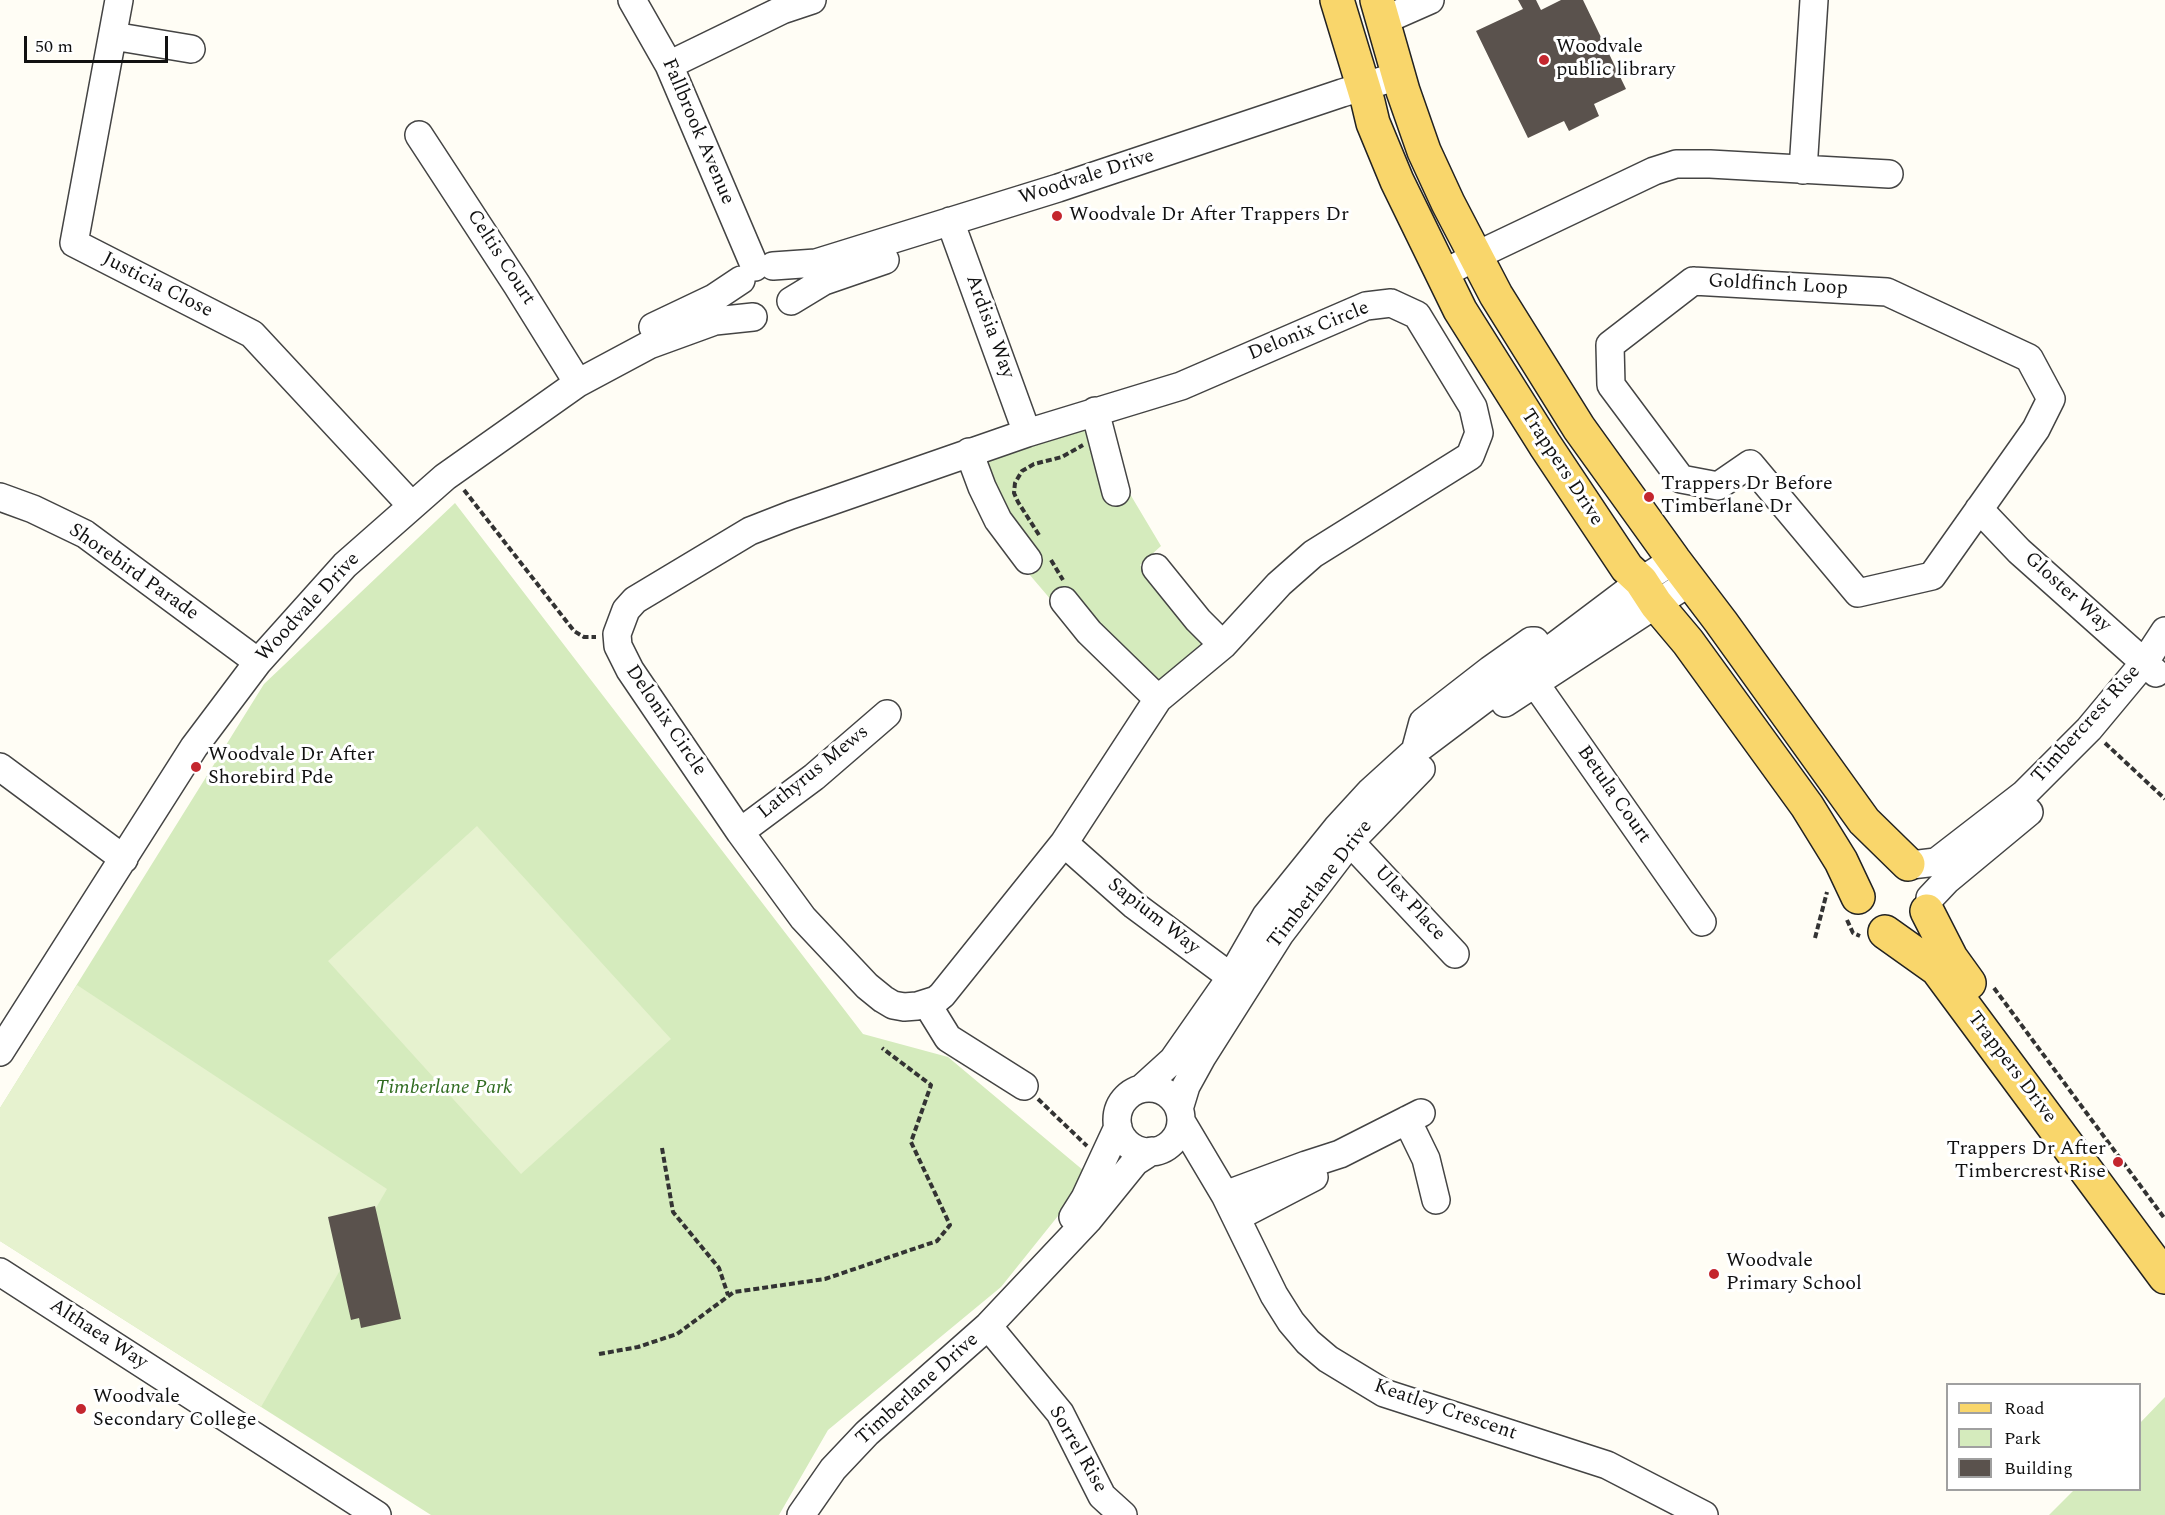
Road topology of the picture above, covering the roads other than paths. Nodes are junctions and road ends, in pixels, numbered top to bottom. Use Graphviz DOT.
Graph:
graph roads {
  1 [pos="119,0"];
  2 [pos="632,0"];
  3 [pos="812,0"];
  4 [pos="1337,0"];
  5 [pos="1430,0"];
  6 [pos="1814,0"];
  7 [pos="1379,9"];
  8 [pos="113,36"];
  9 [pos="191,50"];
  10 [pos="669,65"];
  11 [pos="1400,84"];
  12 [pos="1366,95"];
  13 [pos="419,135"];
  14 [pos="1803,170"];
  15 [pos="1889,174"];
  16 [pos="953,229"];
  17 [pos="1477,256"];
  18 [pos="756,271"];
  19 [pos="1443,274"];
  20 [pos="791,301"];
  21 [pos="753,316"];
  22 [pos="574,376"];
  23 [pos="1097,421"];
  24 [pos="1027,433"];
  25 [pos="969,452"];
  26 [pos="1116,492"];
  27 [pos="0,497"];
  28 [pos="407,500"];
  29 [pos="1979,509"];
  30 [pos="1040,552"];
  31 [pos="1156,568"];
  32 [pos="1682,571"];
  33 [pos="1065,592"];
  34 [pos="1648,593"];
  35 [pos="2165,631"];
  36 [pos="1573,632"];
  37 [pos="1223,645"];
  38 [pos="251,658"];
  39 [pos="2156,666"];
  40 [pos="1530,676"];
  41 [pos="1158,699"];
  42 [pos="887,714"];
  43 [pos="1414,752"];
  44 [pos="0,767"];
  45 [pos="1371,791"];
  46 [pos="740,832"];
  47 [pos="1344,834"];
  48 [pos="1064,843"];
  49 [pos="118,854"];
  50 [pos="1909,865"];
  51 [pos="1858,897"];
  52 [pos="1929,905"];
  53 [pos="1266,916"];
  54 [pos="1702,922"];
  55 [pos="1885,932"];
  56 [pos="1455,954"];
  57 [pos="1239,981"];
  58 [pos="927,1004"];
  59 [pos="0,1023"];
  60 [pos="0,1052"];
  61 [pos="1024,1086"];
  62 [pos="1141,1089"];
  63 [pos="1180,1115"];
  64 [pos="1118,1126"];
  65 [pos="1158,1150"];
  66 [pos="1210,1171"];
  67 [pos="1436,1200"];
  68 [pos="1231,1206"];
  69 [pos="2165,1251"];
  70 [pos="1041,1269"];
  71 [pos="0,1272"];
  72 [pos="2165,1276"];
  73 [pos="988,1326"];
  74 [pos="377,1515"];
  75 [pos="801,1515"];
  76 [pos="1123,1515"];
  77 [pos="1704,1515"];
  1 -- 8 [label="street, Justicia Close"];
  2 -- 10 [label="street, Fallbrook Avenue"];
  3 -- 10 [label="street"];
  4 -- 12 [label="main road, Trappers Drive"];
  5 -- 7 [label="street"];
  6 -- 14 [label="street"];
  7 -- 11 [label="main road, Trappers Drive"];
  8 -- 9 [label="street"];
  8 -- 28 [label="street, Justicia Close"];
  10 -- 18 [label="street, Fallbrook Avenue"];
  11 -- 12 [label="street, Woodvale Drive"];
  11 -- 17 [label="main road, Trappers Drive"];
  12 -- 16 [label="street, Woodvale Drive"];
  12 -- 19 [label="main road, Trappers Drive"];
  13 -- 22 [label="street, Celtis Court"];
  14 -- 15 [label="street"];
  14 -- 17 [label="street"];
  16 -- 18 [label="street, Woodvale Drive"];
  16 -- 20 [label="street, Woodvale Drive"];
  16 -- 24 [label="street, Ardisia Way"];
  17 -- 19 [label="street"];
  17 -- 32 [label="main road, Trappers Drive"];
  18 -- 20 [label="street"];
  18 -- 21 [label="street"];
  18 -- 22 [label="street, Woodvale Drive"];
  19 -- 34 [label="main road, Trappers Drive"];
  20 -- 21 [label="street"];
  21 -- 22 [label="street, Woodvale Drive"];
  22 -- 28 [label="street, Woodvale Drive"];
  23 -- 24 [label="street, Delonix Circle"];
  23 -- 26 [label="street"];
  23 -- 37 [label="street, Delonix Circle"];
  24 -- 25 [label="street, Delonix Circle"];
  25 -- 30 [label="street"];
  25 -- 46 [label="street, Delonix Circle"];
  27 -- 38 [label="street, Shorebird Parade"];
  28 -- 38 [label="street, Woodvale Drive"];
  29 -- 29 [label="street, Goldfinch Loop"];
  29 -- 39 [label="street, Gloster Way"];
  31 -- 37 [label="street"];
  32 -- 34 [label="street, Timberlane Drive"];
  32 -- 50 [label="main road, Trappers Drive"];
  33 -- 41 [label="street"];
  34 -- 36 [label="street, Timberlane Drive"];
  34 -- 40 [label="street, Timberlane Drive"];
  34 -- 51 [label="main road, Trappers Drive"];
  35 -- 39 [label="street, Timbercrest Rise"];
  36 -- 40 [label="street, Timberlane Drive"];
  36 -- 43 [label="street, Timberlane Drive"];
  37 -- 41 [label="street, Delonix Circle"];
  38 -- 49 [label="street, Woodvale Drive"];
  39 -- 50 [label="street, Timbercrest Rise"];
  39 -- 52 [label="street, Timbercrest Rise"];
  40 -- 43 [label="street, Timberlane Drive"];
  40 -- 47 [label="street, Timberlane Drive"];
  40 -- 54 [label="street, Betula Court"];
  41 -- 48 [label="street, Delonix Circle"];
  42 -- 46 [label="street, Lathyrus Mews"];
  43 -- 45 [label="street, Timberlane Drive"];
  44 -- 49 [label="street"];
  45 -- 47 [label="street, Timberlane Drive"];
  45 -- 53 [label="street, Timberlane Drive"];
  46 -- 58 [label="street, Delonix Circle"];
  47 -- 53 [label="street, Timberlane Drive"];
  47 -- 56 [label="street, Ulex Place"];
  47 -- 57 [label="street, Timberlane Drive"];
  48 -- 57 [label="street, Sapium Way"];
  48 -- 58 [label="street, Delonix Circle"];
  49 -- 59 [label="street, Woodvale Drive"];
  49 -- 60 [label="street, Woodvale Drive"];
  50 -- 51 [label="main road"];
  50 -- 52 [label="main road"];
  51 -- 55 [label="main road"];
  52 -- 55 [label="main road"];
  52 -- 69 [label="main road, Trappers Drive"];
  53 -- 57 [label="street, Timberlane Drive"];
  55 -- 72 [label="main road, Trappers Drive"];
  57 -- 62 [label="street, Timberlane Drive"];
  57 -- 63 [label="street, Timberlane Drive"];
  58 -- 61 [label="street"];
  62 -- 63 [label="street"];
  62 -- 64 [label="street"];
  63 -- 65 [label="street"];
  63 -- 66 [label="street, Keatley Crescent"];
  64 -- 65 [label="street"];
  64 -- 70 [label="street, Timberlane Drive"];
  65 -- 66 [label="street, Keatley Crescent"];
  65 -- 70 [label="street, Timberlane Drive"];
  66 -- 68 [label="street, Keatley Crescent"];
  67 -- 68 [label="street"];
  68 -- 77 [label="street, Keatley Crescent"];
  70 -- 73 [label="street, Timberlane Drive"];
  71 -- 74 [label="street, Althaea Way"];
  73 -- 75 [label="street, Timberlane Drive"];
  73 -- 76 [label="street, Sorrel Rise"];
}
